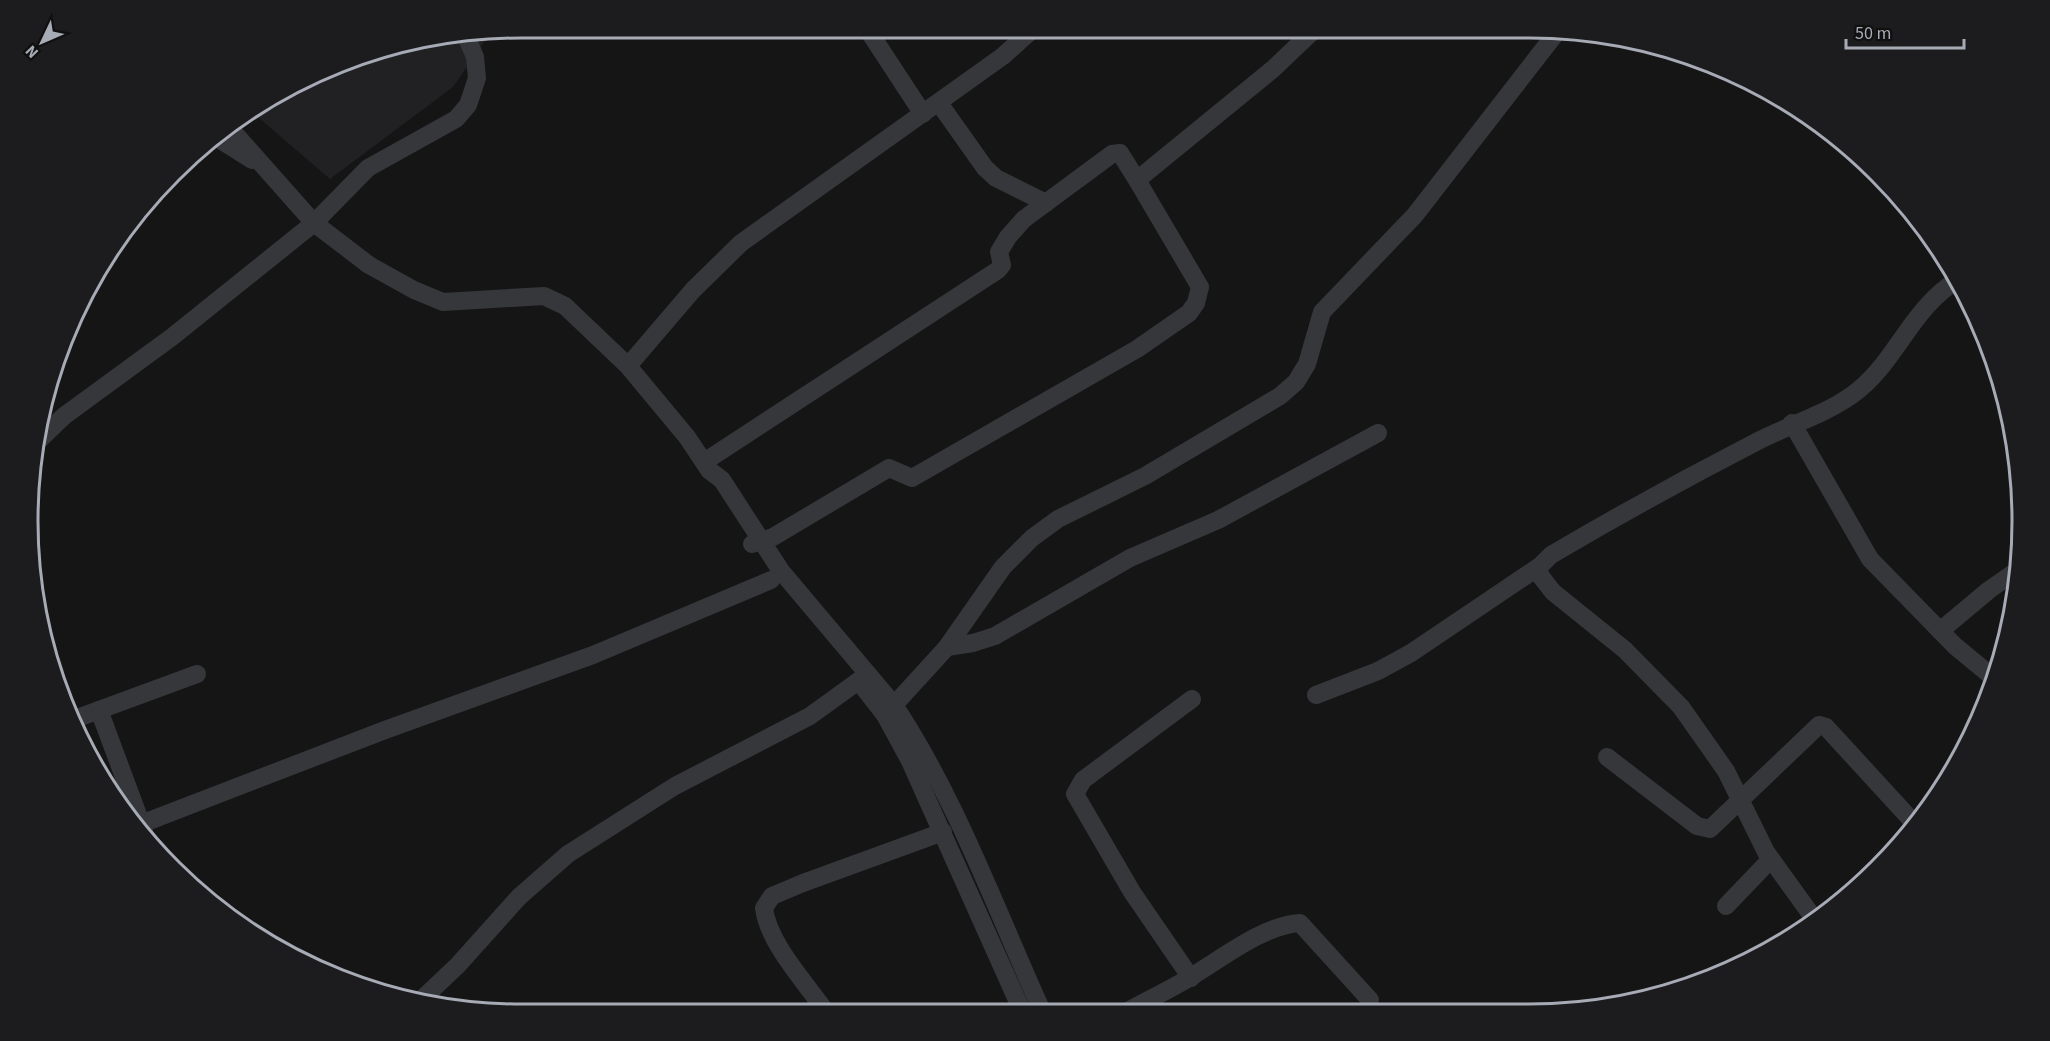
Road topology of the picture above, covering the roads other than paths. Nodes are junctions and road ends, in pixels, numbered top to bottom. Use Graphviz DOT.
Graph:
graph roads {
  1 [pos="873,38"];
  2 [pos="1022,38"];
  3 [pos="1306,38"];
  4 [pos="1552,39"];
  5 [pos="468,41"];
  6 [pos="939,103"];
  7 [pos="923,114"];
  8 [pos="234,132"];
  9 [pos="222,141"];
  10 [pos="259,164"];
  11 [pos="1137,180"];
  12 [pos="1046,203"];
  13 [pos="314,223"];
  14 [pos="1951,285"];
  15 [pos="628,366"];
  16 [pos="1792,423"];
  17 [pos="1378,433"];
  18 [pos="46,434"];
  19 [pos="707,466"];
  20 [pos="755,543"];
  21 [pos="1540,566"];
  22 [pos="2009,576"];
  23 [pos="771,579"];
  24 [pos="1940,631"];
  25 [pos="947,647"];
  26 [pos="1988,673"];
  27 [pos="197,674"];
  28 [pos="863,678"];
  29 [pos="1316,695"];
  30 [pos="1192,699"];
  31 [pos="99,710"];
  32 [pos="890,710"];
  33 [pos="79,717"];
  34 [pos="1606,757"];
  35 [pos="1739,799"];
  36 [pos="139,818"];
  37 [pos="1910,819"];
  38 [pos="147,827"];
  39 [pos="942,832"];
  40 [pos="1771,859"];
  41 [pos="1726,906"];
  42 [pos="1810,914"];
  43 [pos="1191,978"];
  44 [pos="427,994"];
  45 [pos="1370,1000"];
  46 [pos="820,1004"];
  47 [pos="1019,1004"];
  48 [pos="1039,1004"];
  49 [pos="1141,1004"];
  1 -- 7 [label="street"];
  2 -- 6 [label="street"];
  3 -- 11 [label="street"];
  4 -- 25 [label="street"];
  5 -- 13 [label="street"];
  6 -- 7 [label="street"];
  6 -- 12 [label="street"];
  7 -- 15 [label="street"];
  8 -- 10 [label="street"];
  9 -- 10 [label="street"];
  10 -- 13 [label="street"];
  11 -- 12 [label="street"];
  11 -- 20 [label="street"];
  12 -- 19 [label="street"];
  13 -- 15 [label="street"];
  13 -- 18 [label="street"];
  14 -- 16 [label="street"];
  15 -- 19 [label="street"];
  16 -- 21 [label="street"];
  16 -- 24 [label="street"];
  17 -- 25 [label="street"];
  19 -- 20 [label="street"];
  20 -- 23 [label="street"];
  20 -- 28 [label="street"];
  21 -- 29 [label="street"];
  21 -- 35 [label="street"];
  22 -- 24 [label="street"];
  23 -- 28 [label="street"];
  23 -- 38 [label="street"];
  24 -- 26 [label="street"];
  25 -- 32 [label="street"];
  27 -- 31 [label="street"];
  28 -- 32 [label="street"];
  28 -- 44 [label="street"];
  30 -- 43 [label="street"];
  31 -- 33 [label="street"];
  31 -- 36 [label="street"];
  32 -- 39 [label="street"];
  32 -- 48 [label="street"];
  34 -- 35 [label="street"];
  35 -- 37 [label="street"];
  35 -- 40 [label="street"];
  39 -- 46 [label="street"];
  39 -- 47 [label="street"];
  40 -- 41 [label="street"];
  40 -- 42 [label="street"];
  43 -- 45 [label="street"];
  43 -- 49 [label="street"];
}
